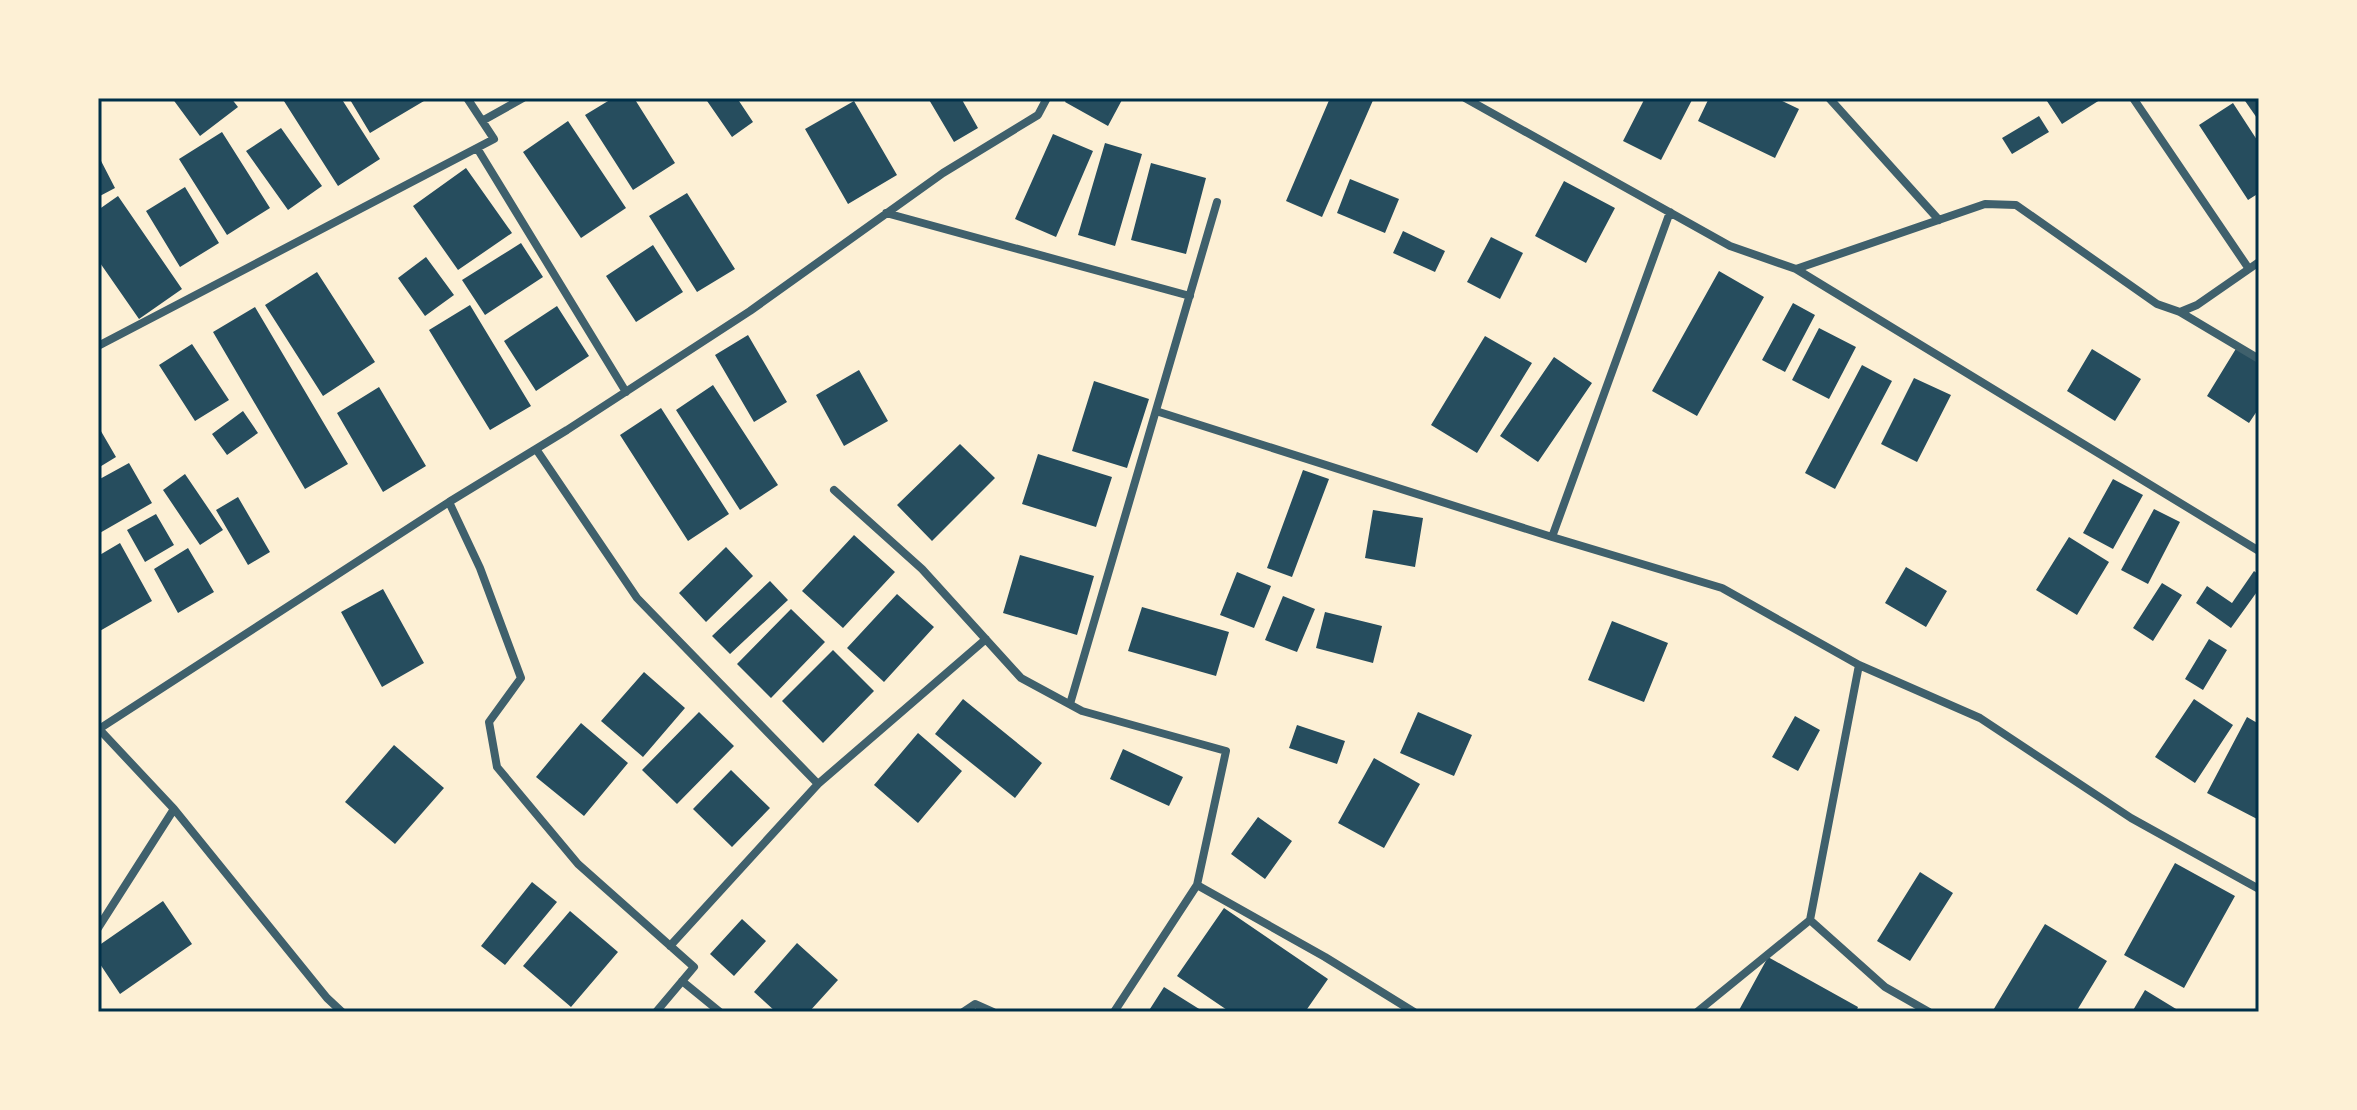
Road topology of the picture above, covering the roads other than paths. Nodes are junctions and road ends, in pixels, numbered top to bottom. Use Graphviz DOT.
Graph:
graph roads {
  1 [pos="467,98"];
  2 [pos="523,98"];
  3 [pos="1047,98"];
  4 [pos="1465,98"];
  5 [pos="1829,98"];
  6 [pos="2133,98"];
  7 [pos="482,121"];
  8 [pos="477,148"];
  9 [pos="1217,202"];
  10 [pos="1670,212"];
  11 [pos="886,213"];
  12 [pos="1939,220"];
  13 [pos="2259,262"];
  14 [pos="1796,269"];
  15 [pos="2249,269"];
  16 [pos="1190,296"];
  17 [pos="2180,312"];
  18 [pos="98,346"];
  19 [pos="2259,359"];
  20 [pos="626,392"];
  21 [pos="1156,411"];
  22 [pos="536,449"];
  23 [pos="834,490"];
  24 [pos="449,502"];
  25 [pos="1552,537"];
  26 [pos="2259,551"];
  27 [pos="986,639"];
  28 [pos="1859,665"];
  29 [pos="1070,704"];
  30 [pos="98,728"];
  31 [pos="818,784"];
  32 [pos="174,809"];
  33 [pos="1197,885"];
  34 [pos="2259,889"];
  35 [pos="1810,920"];
  36 [pos="98,928"];
  37 [pos="670,946"];
  38 [pos="682,981"];
  39 [pos="342,1012"];
  40 [pos="656,1012"];
  41 [pos="720,1012"];
  42 [pos="963,1012"];
  43 [pos="993,1012"];
  44 [pos="1114,1012"];
  45 [pos="1414,1012"];
  46 [pos="1697,1012"];
  47 [pos="1929,1012"];
  1 -- 7 [label="street"];
  2 -- 7 [label="street"];
  3 -- 11 [label="street"];
  4 -- 10 [label="street"];
  5 -- 12 [label="street"];
  6 -- 15 [label="street"];
  7 -- 8 [label="street"];
  8 -- 18 [label="street"];
  8 -- 20 [label="street"];
  9 -- 16 [label="street"];
  10 -- 14 [label="street"];
  10 -- 25 [label="street"];
  11 -- 16 [label="street"];
  11 -- 20 [label="street"];
  12 -- 14 [label="street"];
  12 -- 17 [label="street"];
  13 -- 15 [label="street"];
  14 -- 26 [label="street"];
  15 -- 17 [label="street"];
  16 -- 21 [label="street"];
  17 -- 19 [label="street"];
  20 -- 22 [label="street"];
  21 -- 25 [label="street"];
  21 -- 29 [label="street"];
  22 -- 24 [label="street"];
  22 -- 31 [label="street"];
  23 -- 27 [label="street"];
  24 -- 30 [label="street"];
  24 -- 37 [label="street"];
  25 -- 28 [label="street"];
  27 -- 29 [label="street"];
  27 -- 31 [label="street"];
  28 -- 34 [label="street"];
  28 -- 35 [label="street"];
  29 -- 33 [label="street"];
  30 -- 32 [label="street"];
  31 -- 37 [label="street"];
  32 -- 36 [label="street"];
  32 -- 39 [label="street"];
  33 -- 44 [label="street"];
  33 -- 45 [label="street"];
  35 -- 46 [label="street"];
  35 -- 47 [label="street"];
  37 -- 38 [label="street"];
  38 -- 40 [label="street"];
  38 -- 41 [label="street"];
  42 -- 43 [label="street"];
}
